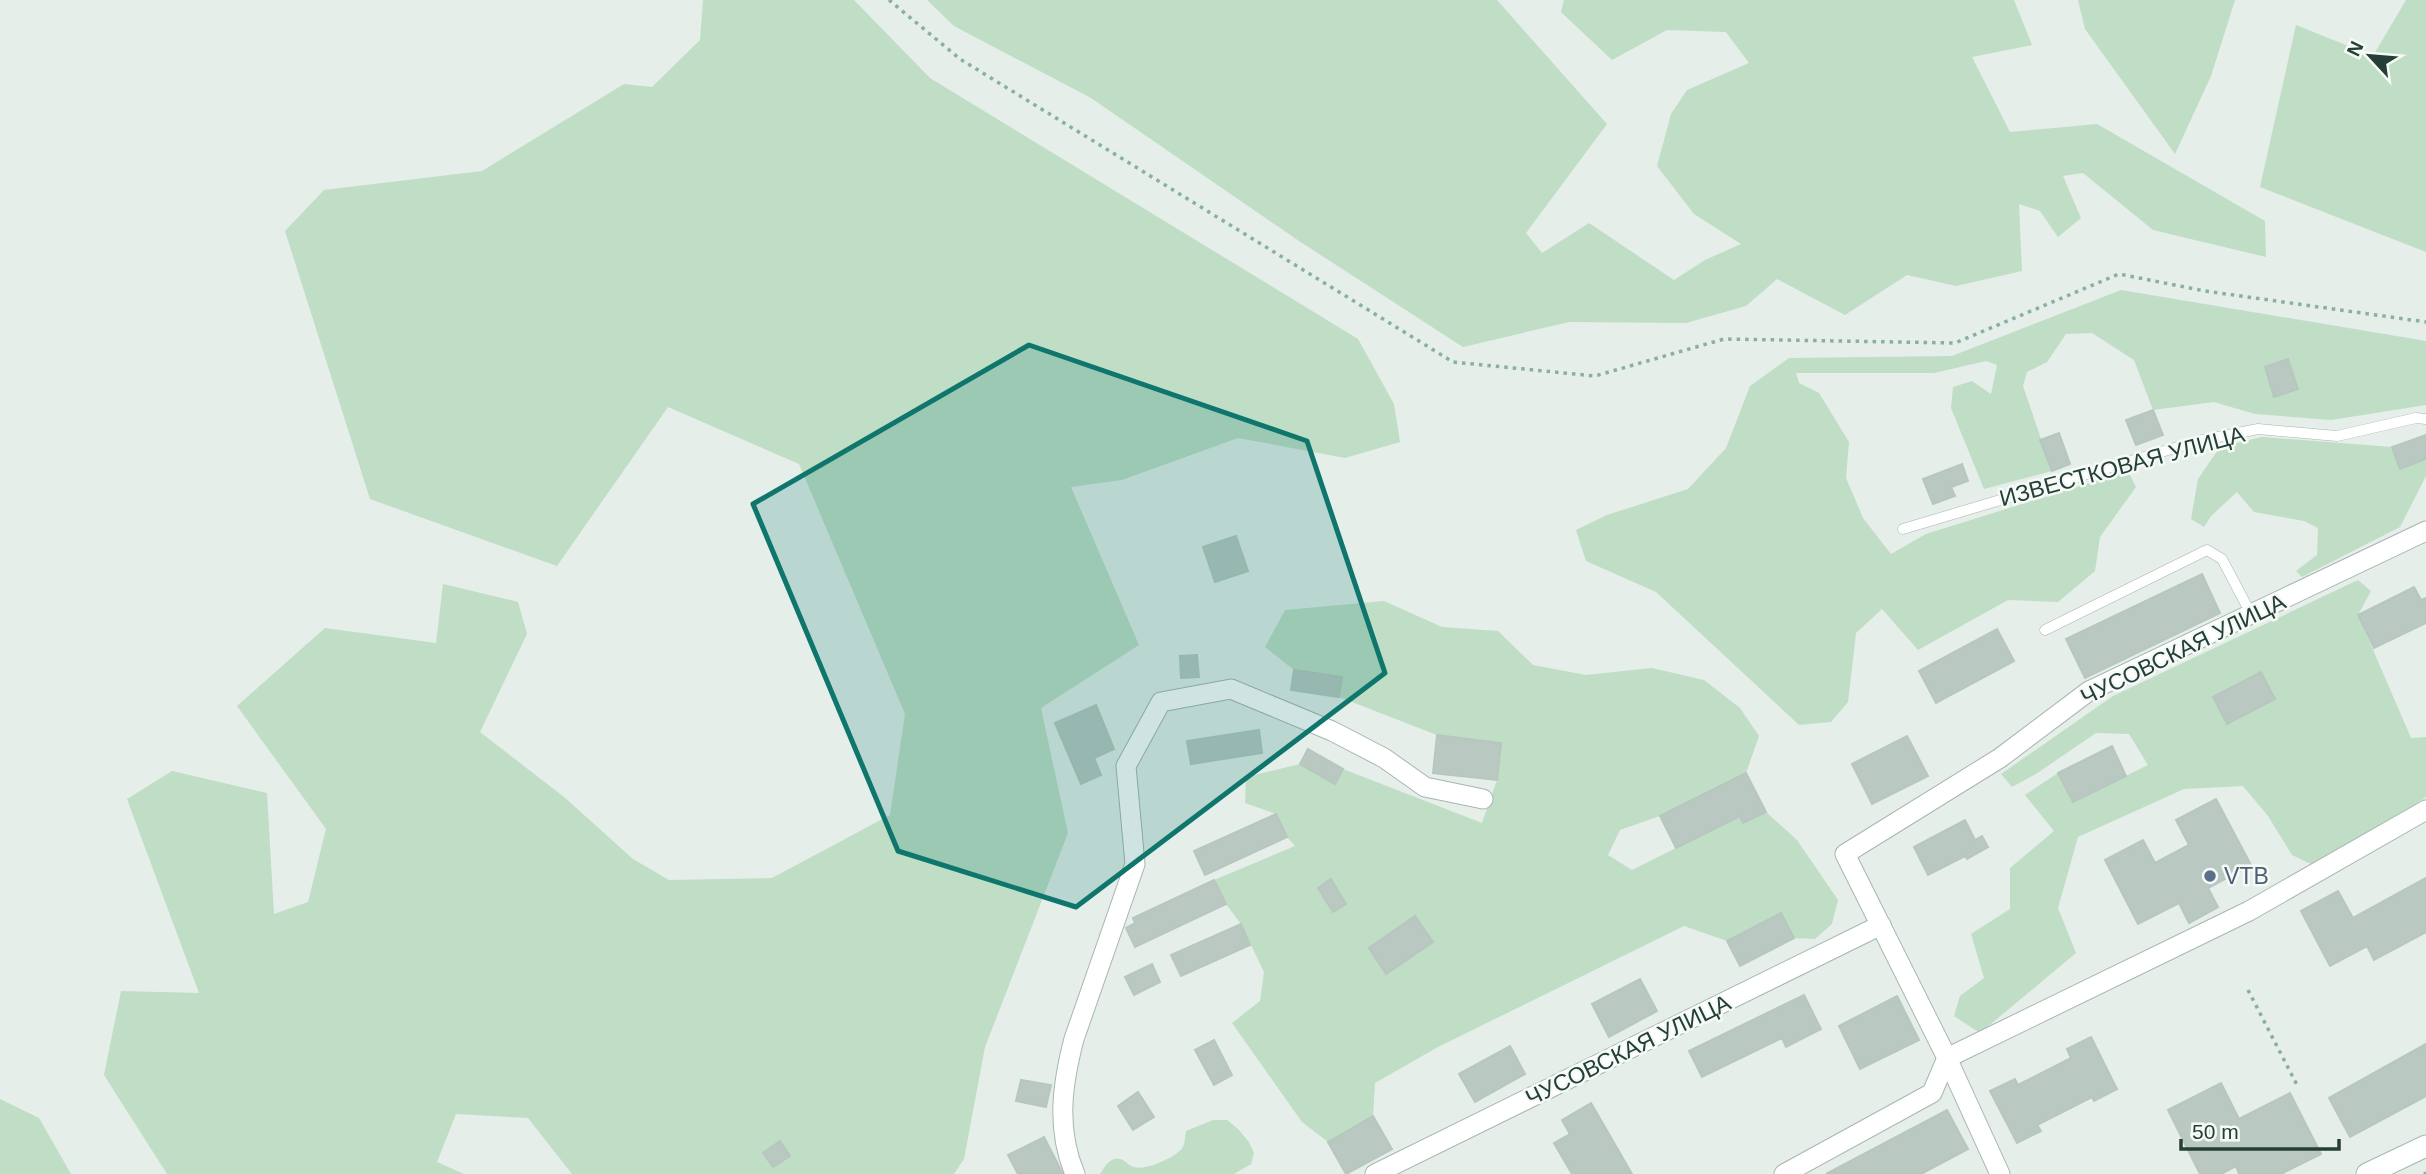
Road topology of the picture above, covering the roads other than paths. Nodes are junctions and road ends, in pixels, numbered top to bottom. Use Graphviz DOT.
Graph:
graph roads {
  1 [pos="2426,419"];
  2 [pos="1903,528"];
  3 [pos="2426,531"];
  4 [pos="2251,614"];
  5 [pos="2045,630"];
  6 [pos="1483,799"];
  7 [pos="2426,810"];
  8 [pos="1881,925"];
  9 [pos="1947,1058"];
  10 [pos="2426,1146"];
  11 [pos="2388,1168"];
  12 [pos="1075,1174"];
  13 [pos="1375,1174"];
  14 [pos="1784,1174"];
  15 [pos="2000,1174"];
  16 [pos="2367,1174"];
  1 -- 2 [label="lane, ИЗВЕСТКОВАЯ УЛИЦА"];
  3 -- 4 [label="street, ЧУСОВСКАЯ УЛИЦА"];
  4 -- 5 [label="lane"];
  4 -- 8 [label="street, ЧУСОВСКАЯ УЛИЦА"];
  6 -- 12 [label="street"];
  7 -- 9 [label="street"];
  8 -- 9 [label="street"];
  8 -- 13 [label="street, ЧУСОВСКАЯ УЛИЦА"];
  9 -- 14 [label="street"];
  9 -- 15 [label="street"];
  10 -- 11 [label="street"];
  11 -- 16 [label="street"];
}
